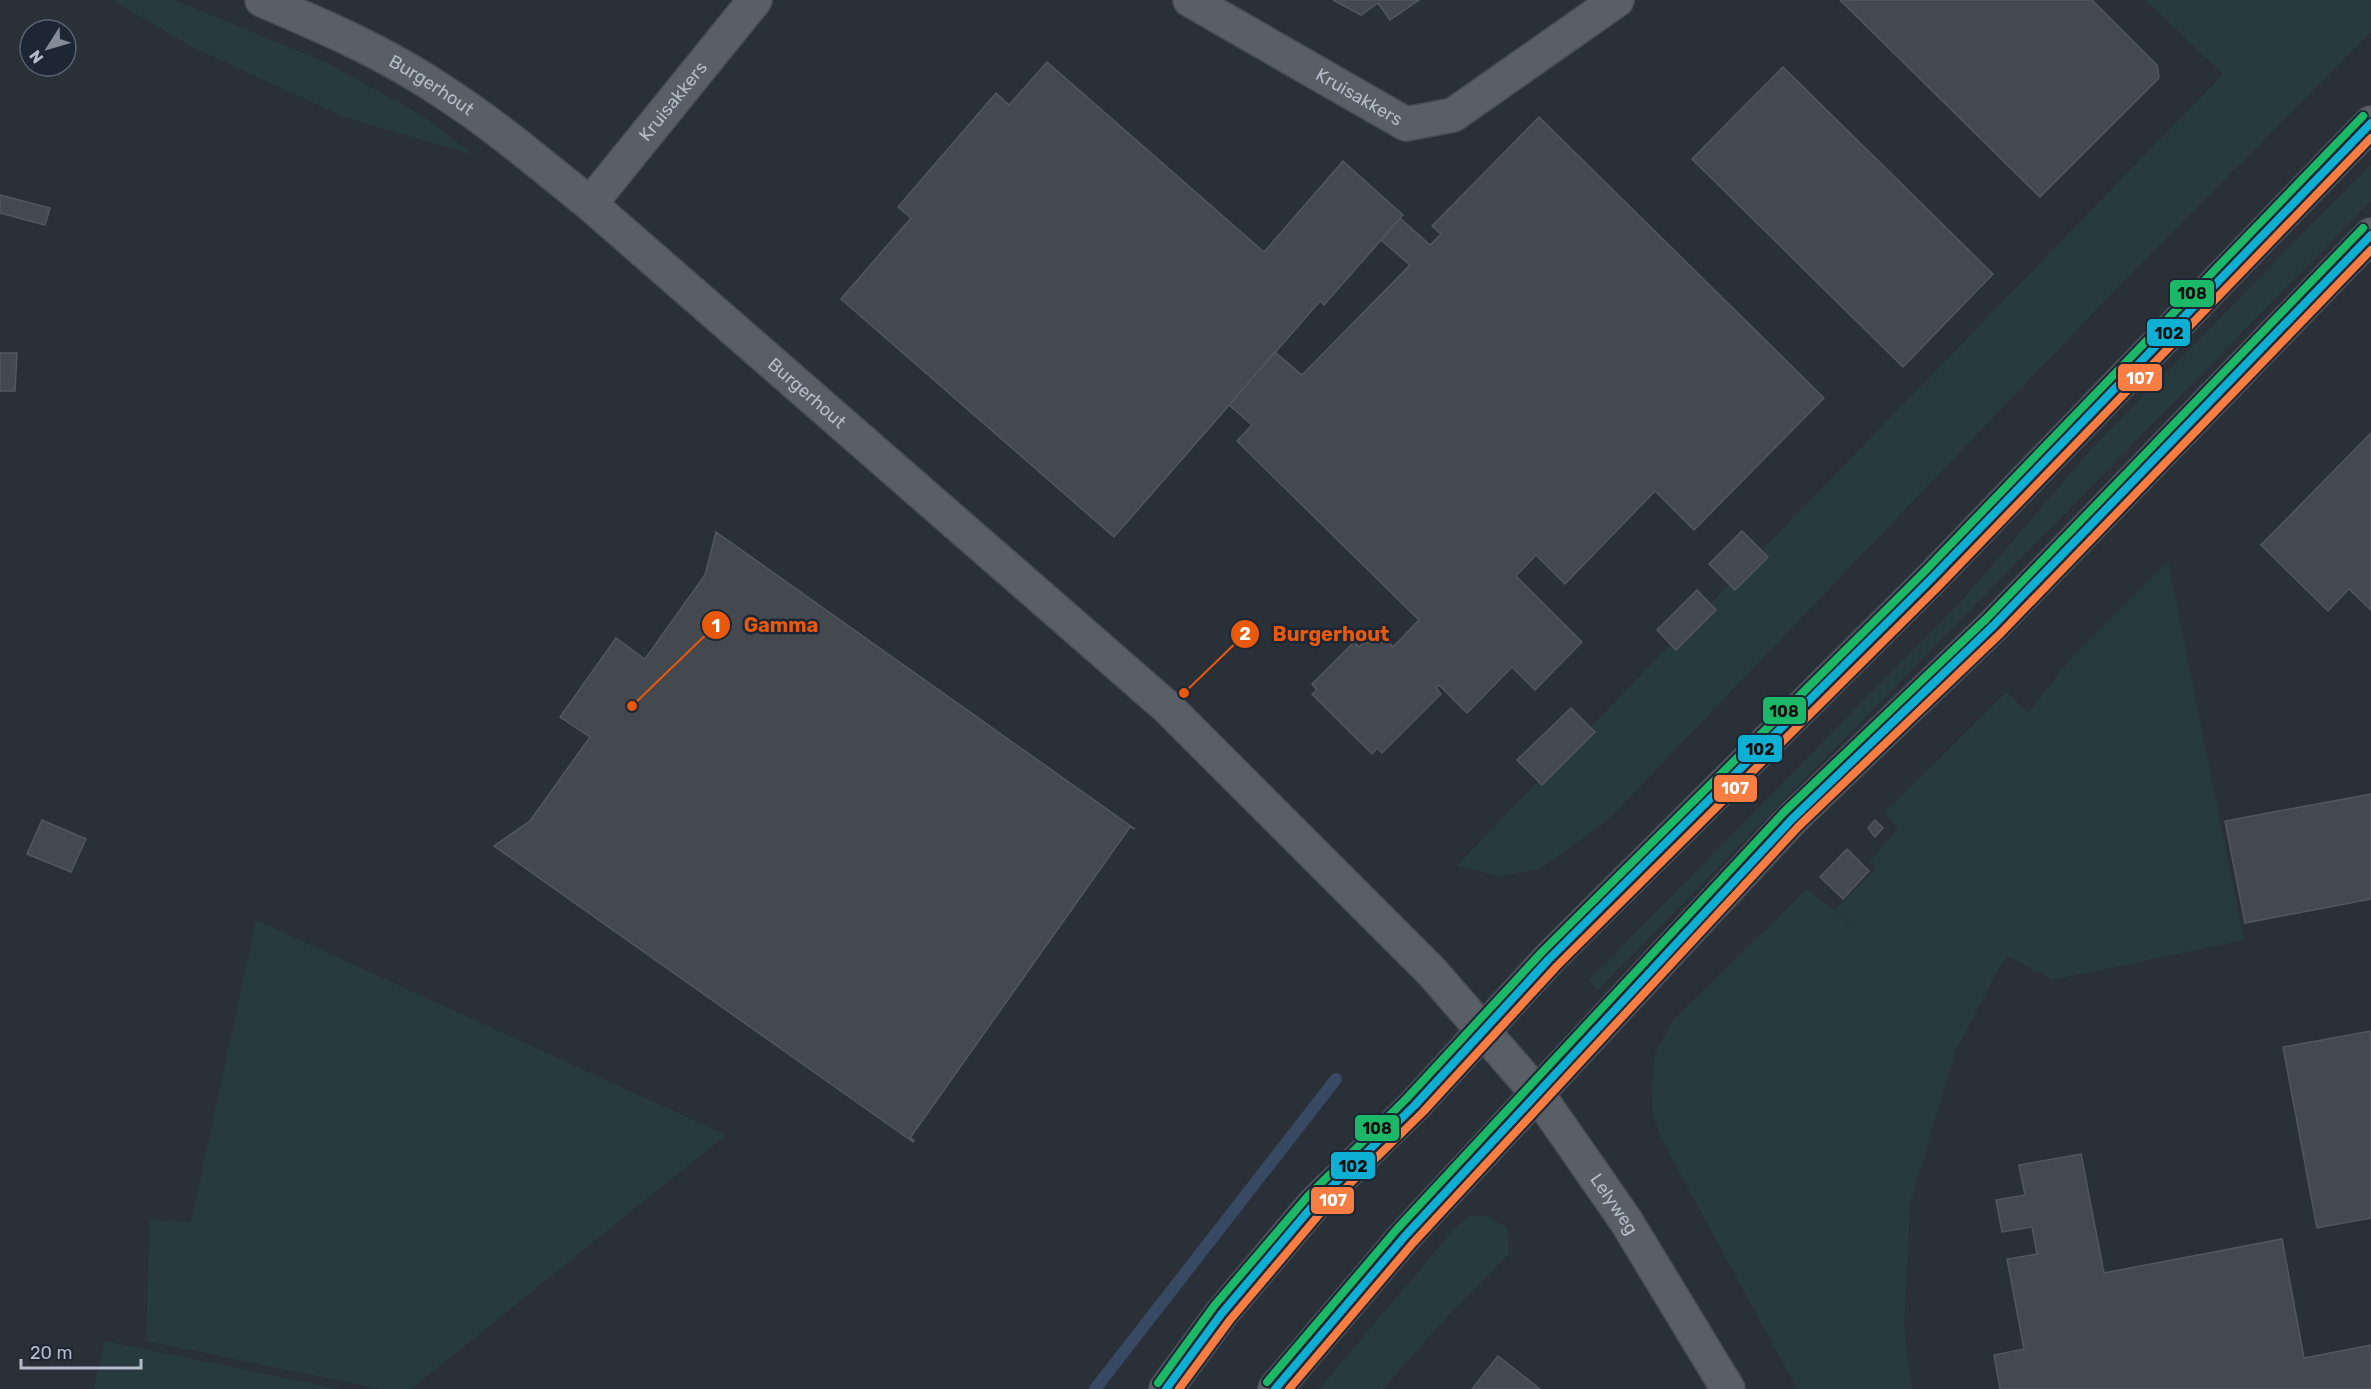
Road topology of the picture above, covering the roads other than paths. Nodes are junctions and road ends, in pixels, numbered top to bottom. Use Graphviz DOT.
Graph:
graph roads {
  1 [pos="262,0"];
  2 [pos="755,0"];
  3 [pos="1190,0"];
  4 [pos="1617,0"];
  5 [pos="2371,123"];
  6 [pos="590,204"];
  7 [pos="2371,235"];
  8 [pos="1483,1030"];
  9 [pos="1538,1093"];
  10 [pos="1166,1389"];
  11 [pos="1275,1389"];
  12 [pos="1728,1389"];
  1 -- 6 [label="street, Burgerhout"];
  2 -- 6 [label="street, Kruisakkers"];
  3 -- 4 [label="street, Kruisakkers"];
  5 -- 8 [label="main road"];
  6 -- 8 [label="street, Burgerhout"];
  7 -- 9 [label="main road"];
  8 -- 9 [label="street, Lelyweg"];
  8 -- 10 [label="main road"];
  9 -- 11 [label="main road"];
  9 -- 12 [label="street, Lelyweg"];
}
